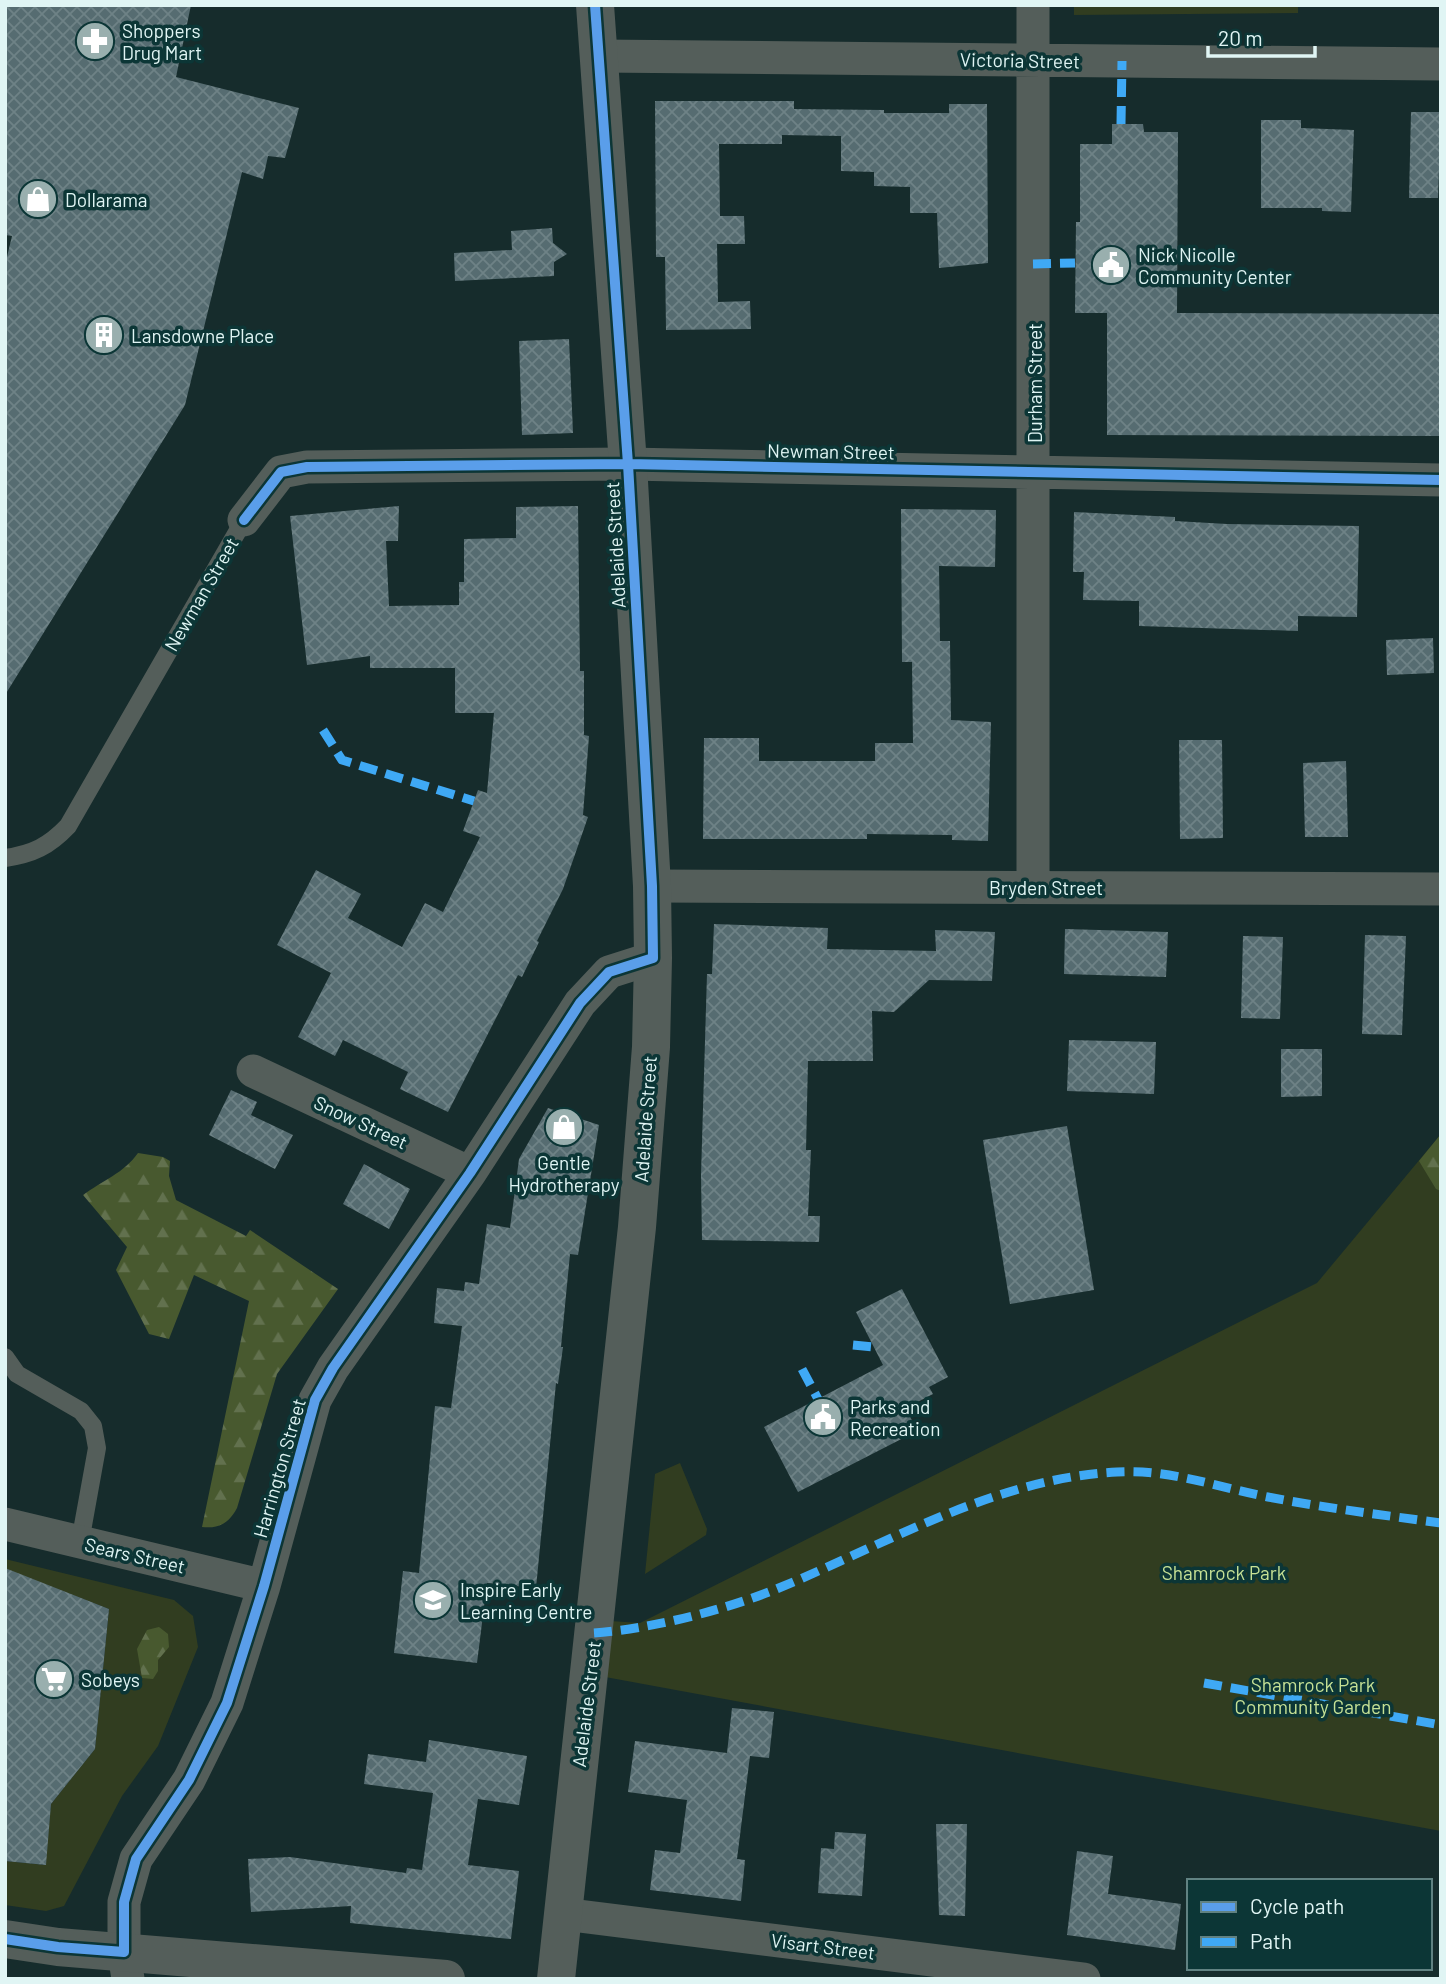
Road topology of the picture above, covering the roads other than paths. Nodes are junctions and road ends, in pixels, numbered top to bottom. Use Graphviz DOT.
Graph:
graph roads {
  1 [pos="595,5"];
  2 [pos="1033,5"];
  3 [pos="599,56"];
  4 [pos="1033,60"];
  5 [pos="1441,64"];
  6 [pos="628,464"];
  7 [pos="1034,473"];
  8 [pos="1441,480"];
  9 [pos="244,520"];
  10 [pos="5,858"];
  11 [pos="652,886"];
  12 [pos="1033,887"];
  13 [pos="1441,889"];
  14 [pos="653,958"];
  15 [pos="253,1071"];
  16 [pos="470,1173"];
  17 [pos="5,1357"];
  18 [pos="5,1524"];
  19 [pos="80,1542"];
  20 [pos="264,1586"];
  21 [pos="562,1913"];
  22 [pos="5,1939"];
  23 [pos="126,1965"];
  24 [pos="446,1979"];
  25 [pos="555,1979"];
  26 [pos="1084,1979"];
  1 -- 3 [label="street, Adelaide Street"];
  2 -- 4 [label="street, Durham Street"];
  3 -- 4 [label="street, Victoria Street"];
  3 -- 6 [label="street, Adelaide Street"];
  4 -- 5 [label="street, Victoria Street"];
  4 -- 7 [label="street, Durham Street"];
  6 -- 7 [label="street, Newman Street"];
  6 -- 9 [label="street, Newman Street"];
  6 -- 11 [label="street, Adelaide Street"];
  7 -- 8 [label="street, Newman Street"];
  7 -- 12 [label="street, Durham Street"];
  9 -- 10 [label="lane, Newman Street"];
  11 -- 12 [label="street, Bryden Street"];
  11 -- 14 [label="street, Adelaide Street"];
  12 -- 13 [label="street, Bryden Street"];
  14 -- 16 [label="street, Harrington Street"];
  14 -- 21 [label="street, Adelaide Street"];
  15 -- 16 [label="street, Snow Street"];
  16 -- 20 [label="street, Harrington Street"];
  17 -- 19 [label="lane"];
  18 -- 19 [label="street, Sears Street"];
  19 -- 20 [label="street, Sears Street"];
  20 -- 23 [label="street, Harrington Street"];
  21 -- 25 [label="street, Adelaide Street"];
  21 -- 26 [label="street, Visart Street"];
  22 -- 23 [label="street"];
  23 -- 24 [label="street"];
}
